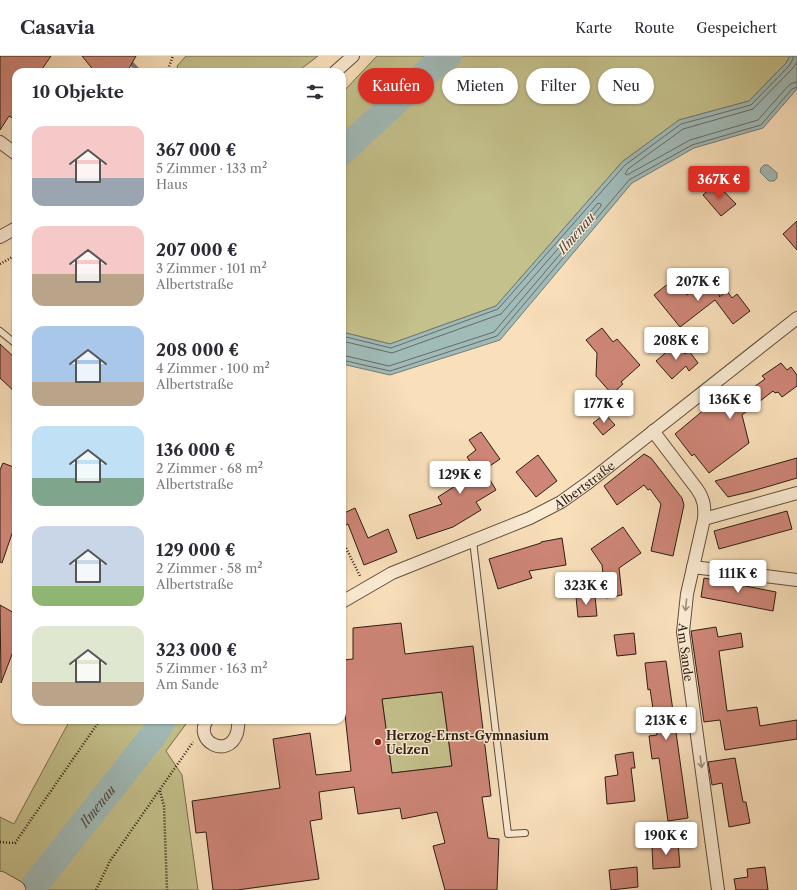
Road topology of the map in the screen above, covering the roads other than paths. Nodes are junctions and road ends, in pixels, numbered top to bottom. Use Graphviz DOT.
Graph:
graph roads {
  1 [pos="353,56"];
  2 [pos="340,68"];
  3 [pos="0,142"];
  4 [pos="12,151"];
  5 [pos="12,230"];
  6 [pos="0,237"];
  7 [pos="797,318"];
  8 [pos="0,331"];
  9 [pos="12,341"];
  10 [pos="653,431"];
  11 [pos="797,494"];
  12 [pos="704,519"];
  13 [pos="473,541"];
  14 [pos="693,567"];
  15 [pos="797,580"];
  16 [pos="346,600"];
  17 [pos="206,724"];
  18 [pos="238,724"];
  19 [pos="525,833"];
  20 [pos="0,881"];
  21 [pos="16,890"];
  22 [pos="718,890"];
  1 -- 2 [label="street"];
  3 -- 4 [label="street"];
  5 -- 6 [label="street"];
  7 -- 10 [label="street, Albertstraße"];
  8 -- 9 [label="lane"];
  10 -- 12 [label="street, Am Sande"];
  10 -- 13 [label="street, Albertstraße"];
  11 -- 12 [label="street"];
  12 -- 14 [label="street, Am Sande"];
  13 -- 16 [label="street, Albertstraße"];
  13 -- 19 [label="lane"];
  14 -- 15 [label="street"];
  14 -- 22 [label="street, Am Sande, one-way"];
  17 -- 18 [label="street"];
  20 -- 21 [label="main road"];
}
